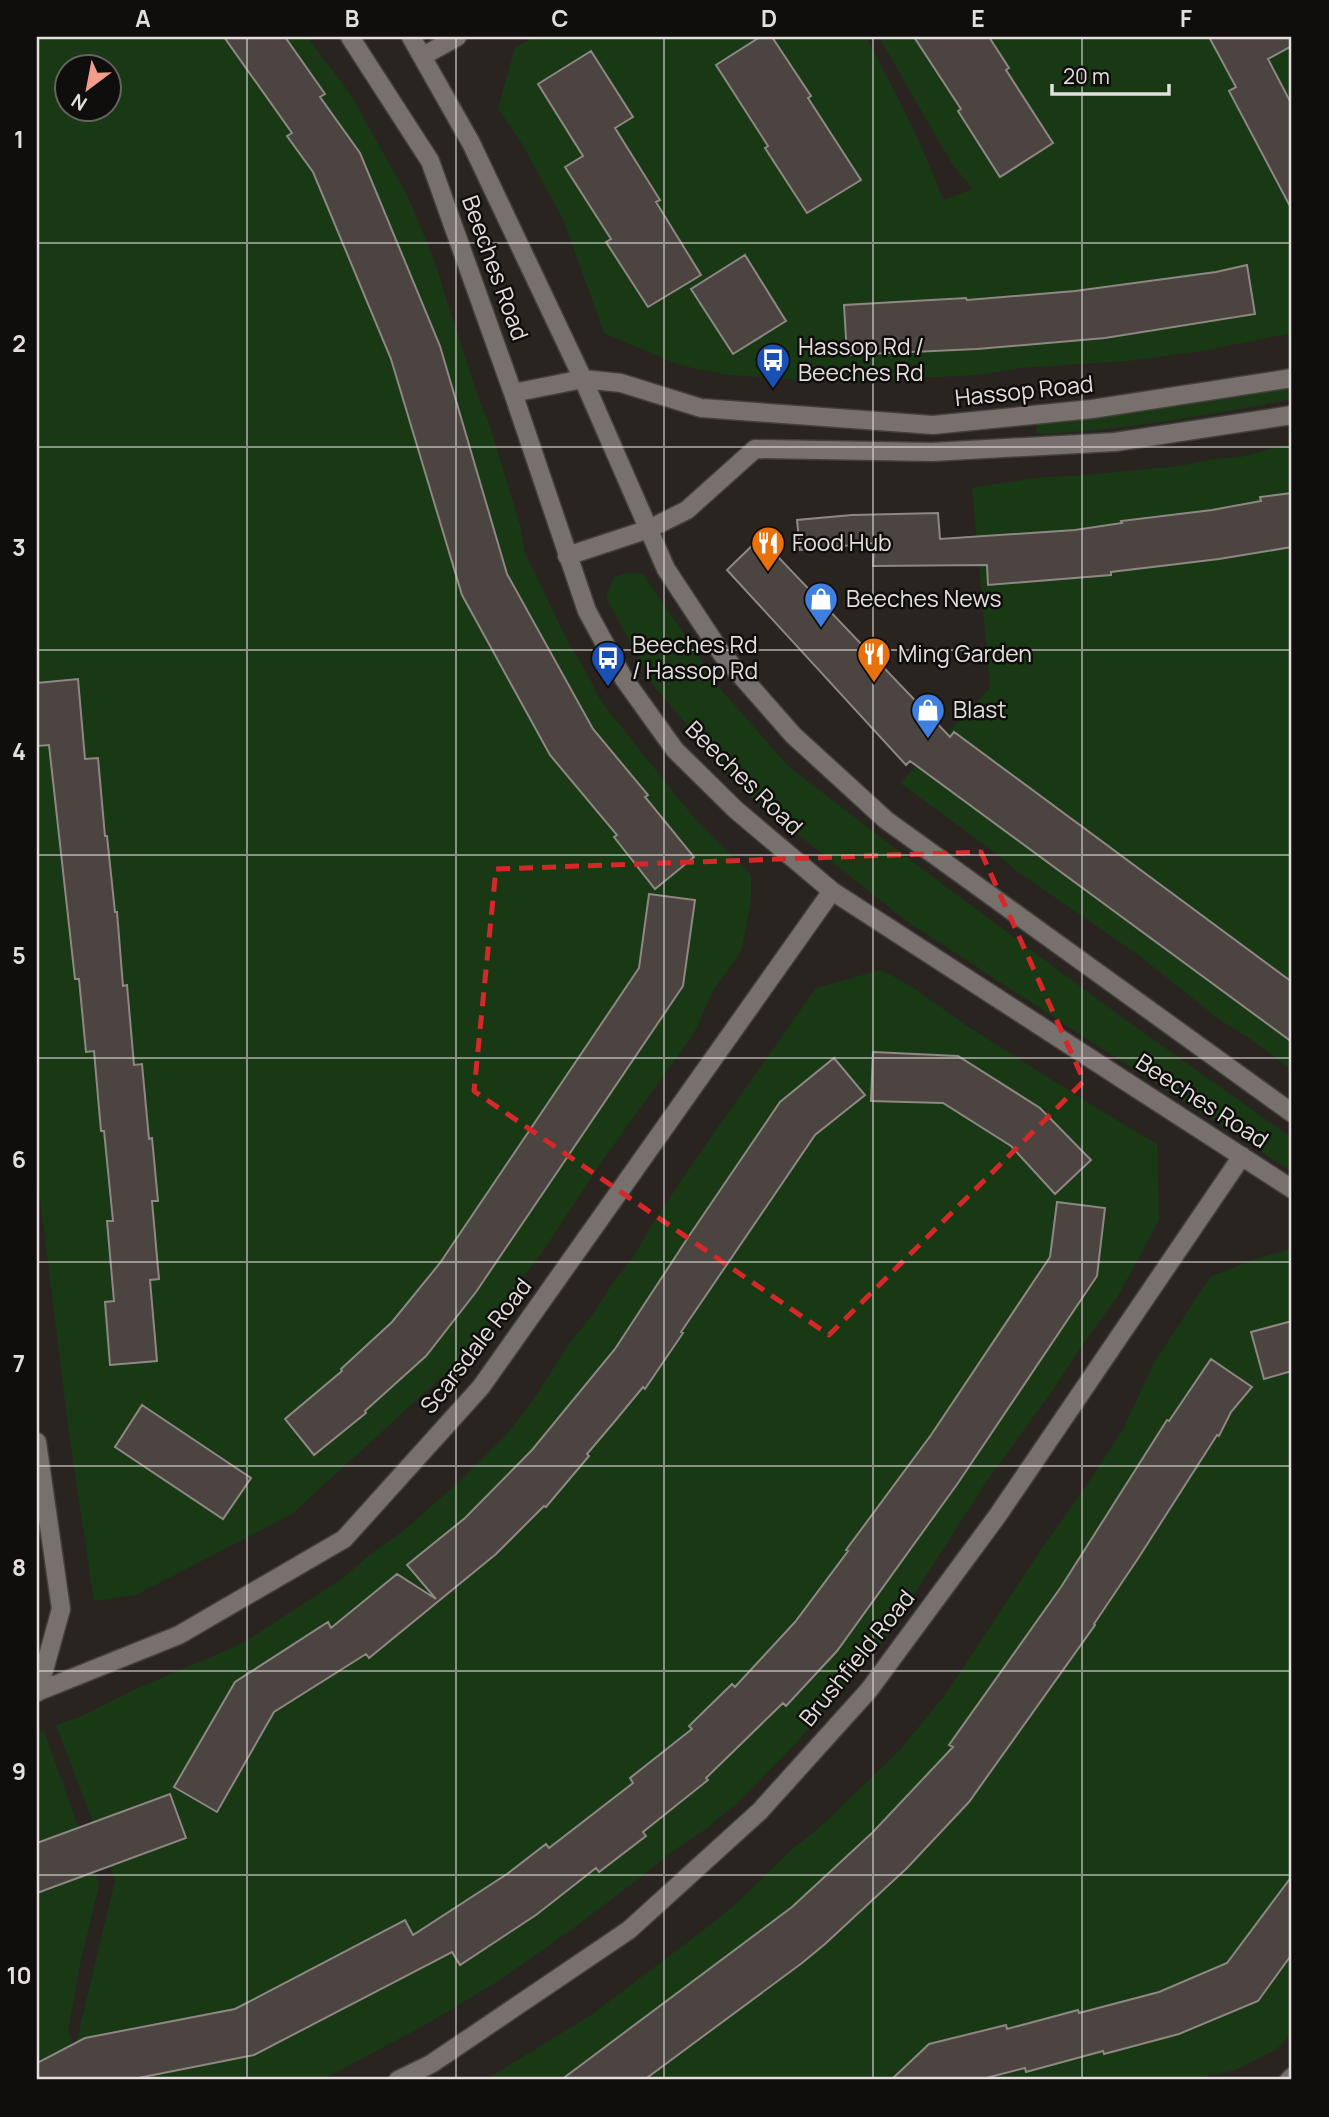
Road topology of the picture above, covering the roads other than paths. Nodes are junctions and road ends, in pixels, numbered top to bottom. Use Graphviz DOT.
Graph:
graph roads {
  1 [pos="350,37"];
  2 [pos="411,37"];
  3 [pos="457,37"];
  4 [pos="423,55"];
  5 [pos="1292,378"];
  6 [pos="583,379"];
  7 [pos="513,393"];
  8 [pos="1292,415"];
  9 [pos="649,529"];
  10 [pos="567,555"];
  11 [pos="832,891"];
  12 [pos="1292,1112"];
  13 [pos="1242,1156"];
  14 [pos="1292,1189"];
  15 [pos="37,1443"];
  16 [pos="37,1692"];
  17 [pos="398,2080"];
  1 -- 7 [label="street, Beeches Road"];
  2 -- 4 [label="street, Beeches Road"];
  3 -- 4 [label="street"];
  4 -- 6 [label="street, Beeches Road"];
  5 -- 6 [label="street, Hassop Road"];
  6 -- 7 [label="street, Hassop Road"];
  6 -- 9 [label="street, Beeches Road"];
  7 -- 10 [label="street, Beeches Road"];
  8 -- 9 [label="street"];
  9 -- 10 [label="street"];
  9 -- 12 [label="street, Beeches Road"];
  10 -- 11 [label="street, Beeches Road"];
  11 -- 13 [label="street, Beeches Road"];
  11 -- 16 [label="street, Scarsdale Road"];
  13 -- 14 [label="street, Beeches Road"];
  13 -- 17 [label="street, Brushfield Road"];
  15 -- 16 [label="street"];
}
